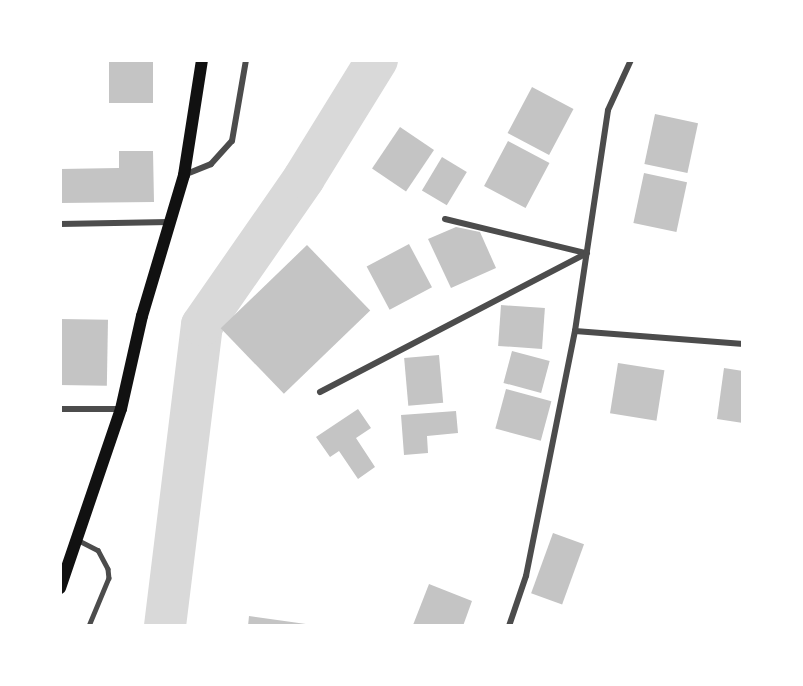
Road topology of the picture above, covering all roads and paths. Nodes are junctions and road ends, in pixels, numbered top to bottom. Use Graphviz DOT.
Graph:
graph roads {
  1 [pos="202,60"];
  2 [pos="246,60"];
  3 [pos="632,60"];
  4 [pos="184,175"];
  5 [pos="445,219"];
  6 [pos="169,222"];
  7 [pos="60,224"];
  8 [pos="587,253"];
  9 [pos="575,331"];
  10 [pos="743,344"];
  11 [pos="320,392"];
  12 [pos="60,409"];
  13 [pos="121,409"];
  14 [pos="78,540"];
  15 [pos="60,588"];
  16 [pos="89,626"];
  17 [pos="509,626"];
  1 -- 4 [label="main road"];
  2 -- 4 [label="street"];
  3 -- 8 [label="street"];
  4 -- 6 [label="main road"];
  5 -- 8 [label="street"];
  6 -- 7 [label="street"];
  6 -- 13 [label="main road"];
  8 -- 9 [label="street"];
  8 -- 11 [label="street"];
  9 -- 10 [label="street"];
  9 -- 17 [label="street"];
  12 -- 13 [label="street"];
  13 -- 14 [label="main road"];
  14 -- 15 [label="main road"];
  14 -- 16 [label="lane"];
}
